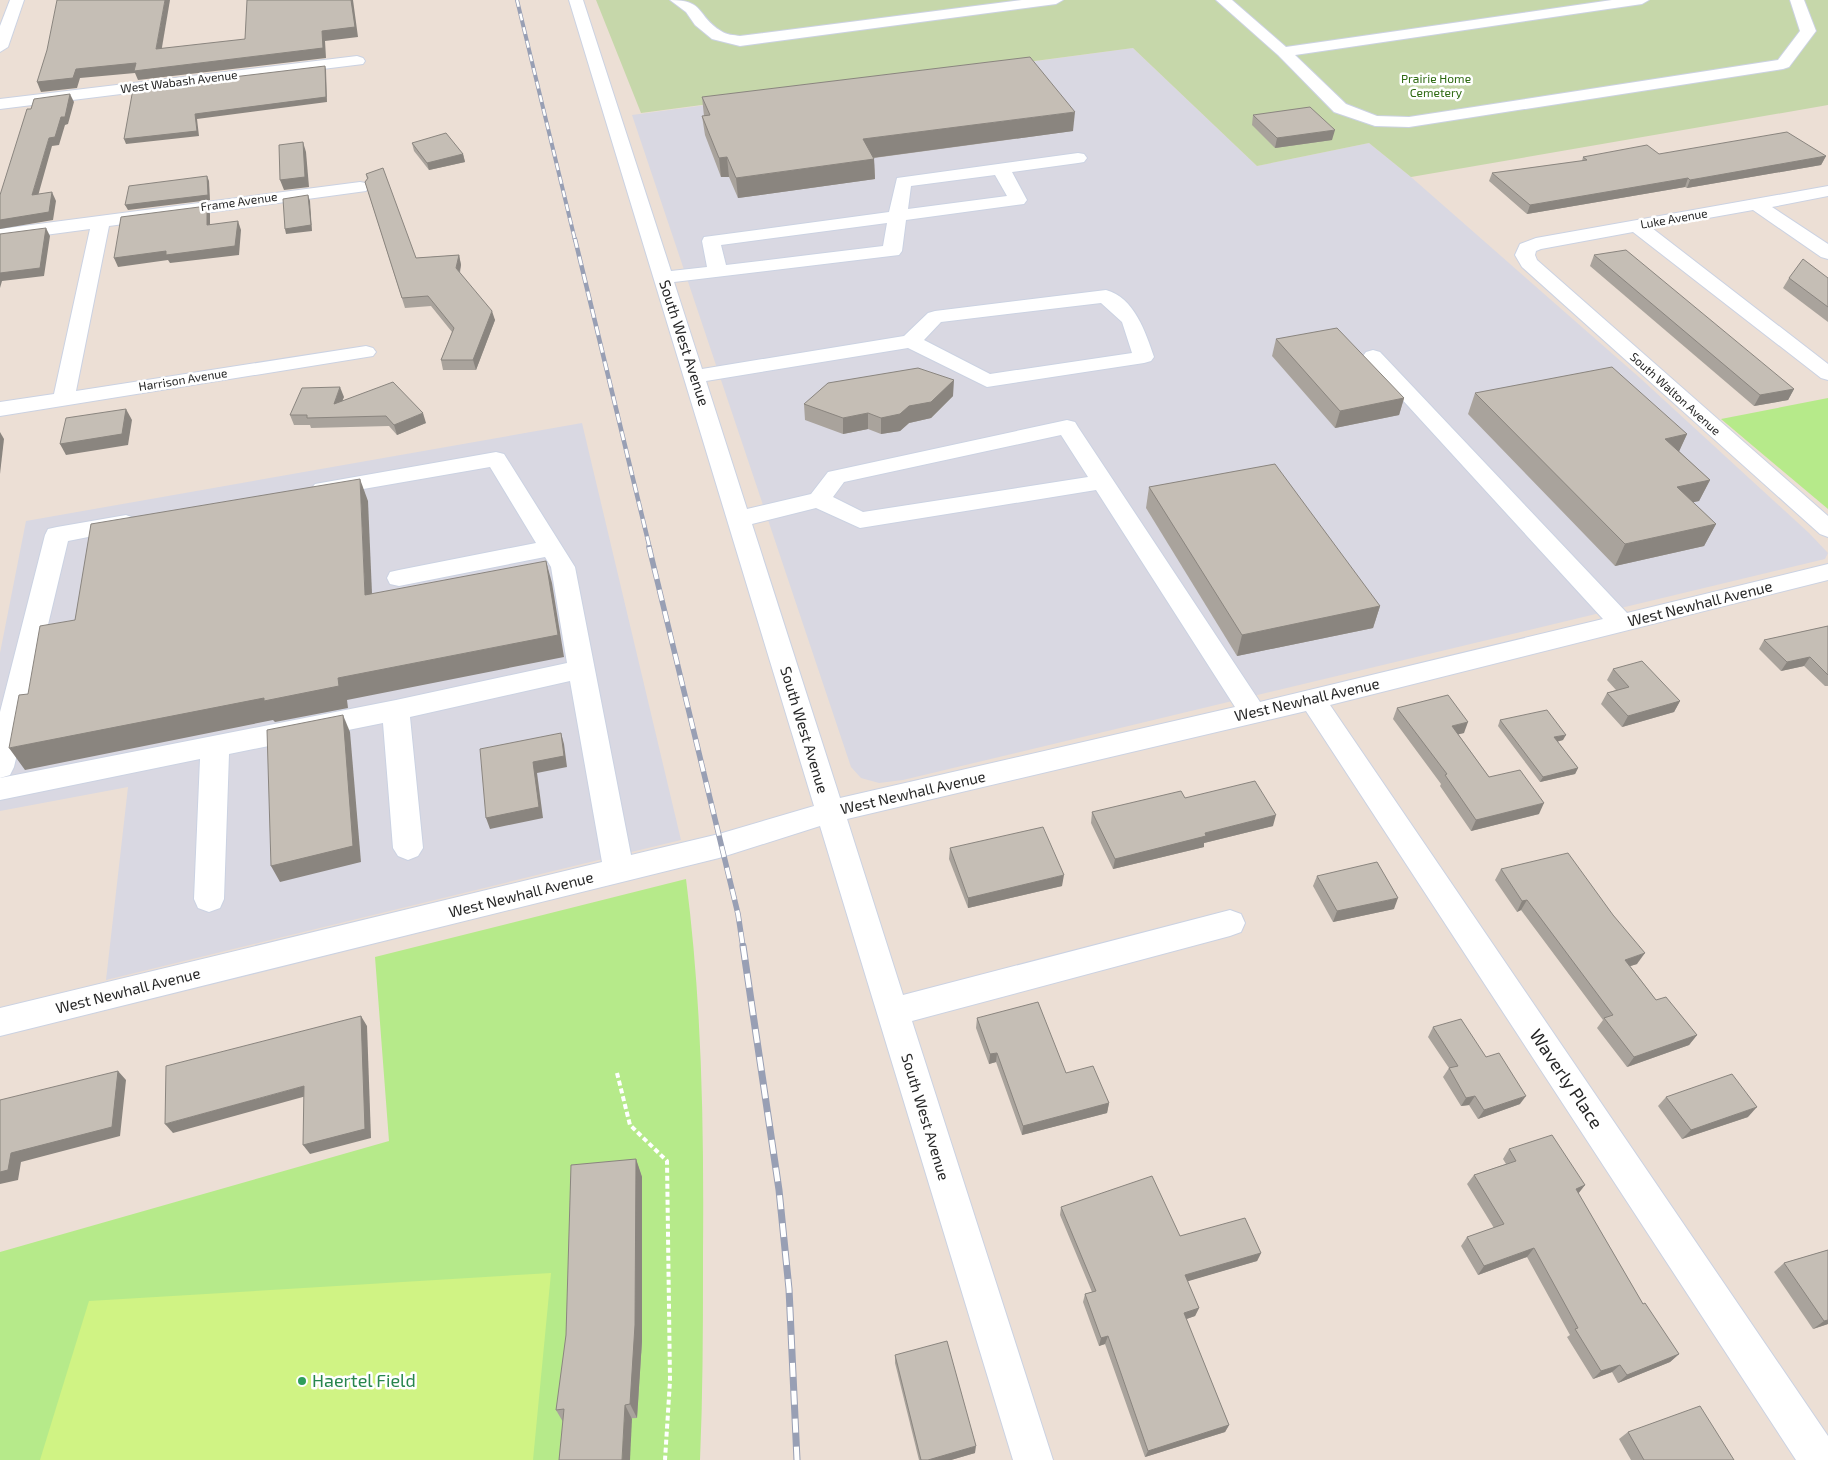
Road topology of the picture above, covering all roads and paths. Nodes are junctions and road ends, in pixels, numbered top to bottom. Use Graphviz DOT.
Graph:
graph roads {
  1 [pos="17,0"];
  2 [pos="576,0"];
  3 [pos="677,0"];
  4 [pos="1056,0"];
  5 [pos="1223,0"];
  6 [pos="1642,0"];
  7 [pos="1797,0"];
  8 [pos="1,44"];
  9 [pos="1283,52"];
  10 [pos="357,61"];
  11 [pos="0,104"];
  12 [pos="1078,158"];
  13 [pos="1001,168"];
  14 [pos="360,187"];
  15 [pos="1828,191"];
  16 [pos="1756,204"];
  17 [pos="898,218"];
  18 [pos="101,221"];
  19 [pos="1636,225"];
  20 [pos="0,235"];
  21 [pos="1828,253"];
  22 [pos="1525,255"];
  23 [pos="718,271"];
  24 [pos="662,278"];
  25 [pos="911,340"];
  26 [pos="366,352"];
  27 [pos="1374,356"];
  28 [pos="1828,374"];
  29 [pos="694,377"];
  30 [pos="64,399"];
  31 [pos="0,409"];
  32 [pos="1102,482"];
  33 [pos="301,493"];
  34 [pos="819,500"];
  35 [pos="739,519"];
  36 [pos="145,520"];
  37 [pos="1828,529"];
  38 [pos="552,548"];
  39 [pos="1828,572"];
  40 [pos="399,578"];
  41 [pos="1622,624"];
  42 [pos="580,669"];
  43 [pos="1312,699"];
  44 [pos="396,710"];
  45 [pos="1254,713"];
  46 [pos="215,746"];
  47 [pos="0,767"];
  48 [pos="0,789"];
  49 [pos="830,812"];
  50 [pos="408,848"];
  51 [pos="619,871"];
  52 [pos="209,899"];
  53 [pos="1230,923"];
  54 [pos="892,1012"];
  55 [pos="0,1022"];
  56 [pos="617,1073"];
  57 [pos="665,1460"];
  58 [pos="1033,1460"];
  59 [pos="1820,1460"];
  1 -- 8 [label="street"];
  2 -- 24 [label="street, South West Avenue"];
  3 -- 4 [label="street"];
  5 -- 9 [label="street"];
  6 -- 9 [label="street"];
  7 -- 9 [label="street"];
  10 -- 11 [label="street, West Wabash Avenue"];
  12 -- 13 [label="street"];
  13 -- 17 [label="street"];
  13 -- 17 [label="street"];
  14 -- 18 [label="street, Frame Avenue"];
  15 -- 16 [label="street, Luke Avenue"];
  16 -- 19 [label="street, Luke Avenue"];
  16 -- 21 [label="street"];
  17 -- 23 [label="street"];
  17 -- 23 [label="street"];
  18 -- 20 [label="street, Frame Avenue"];
  18 -- 30 [label="street"];
  19 -- 22 [label="street, Luke Avenue"];
  19 -- 28 [label="street"];
  22 -- 37 [label="street, South Walton Avenue"];
  23 -- 24 [label="street"];
  24 -- 29 [label="street, South West Avenue"];
  25 -- 25 [label="street"];
  25 -- 29 [label="street"];
  26 -- 30 [label="street, Harrison Avenue"];
  27 -- 41 [label="street"];
  29 -- 35 [label="street, South West Avenue"];
  30 -- 31 [label="street, Harrison Avenue"];
  32 -- 34 [label="street"];
  32 -- 34 [label="street"];
  32 -- 45 [label="street"];
  33 -- 38 [label="street"];
  34 -- 35 [label="street"];
  35 -- 49 [label="street, South West Avenue"];
  36 -- 47 [label="street"];
  38 -- 40 [label="street"];
  38 -- 42 [label="street"];
  39 -- 41 [label="street, West Newhall Avenue"];
  41 -- 43 [label="street, West Newhall Avenue"];
  42 -- 44 [label="street"];
  42 -- 51 [label="street"];
  43 -- 45 [label="street, West Newhall Avenue"];
  43 -- 59 [label="street, Waverly Place"];
  44 -- 46 [label="street"];
  44 -- 50 [label="street"];
  45 -- 49 [label="street, West Newhall Avenue"];
  46 -- 48 [label="street"];
  46 -- 52 [label="street"];
  49 -- 51 [label="street, West Newhall Avenue"];
  49 -- 54 [label="street, South West Avenue"];
  51 -- 55 [label="street, West Newhall Avenue"];
  53 -- 54 [label="street"];
  54 -- 58 [label="street, South West Avenue"];
  56 -- 57 [label="path"];
}
